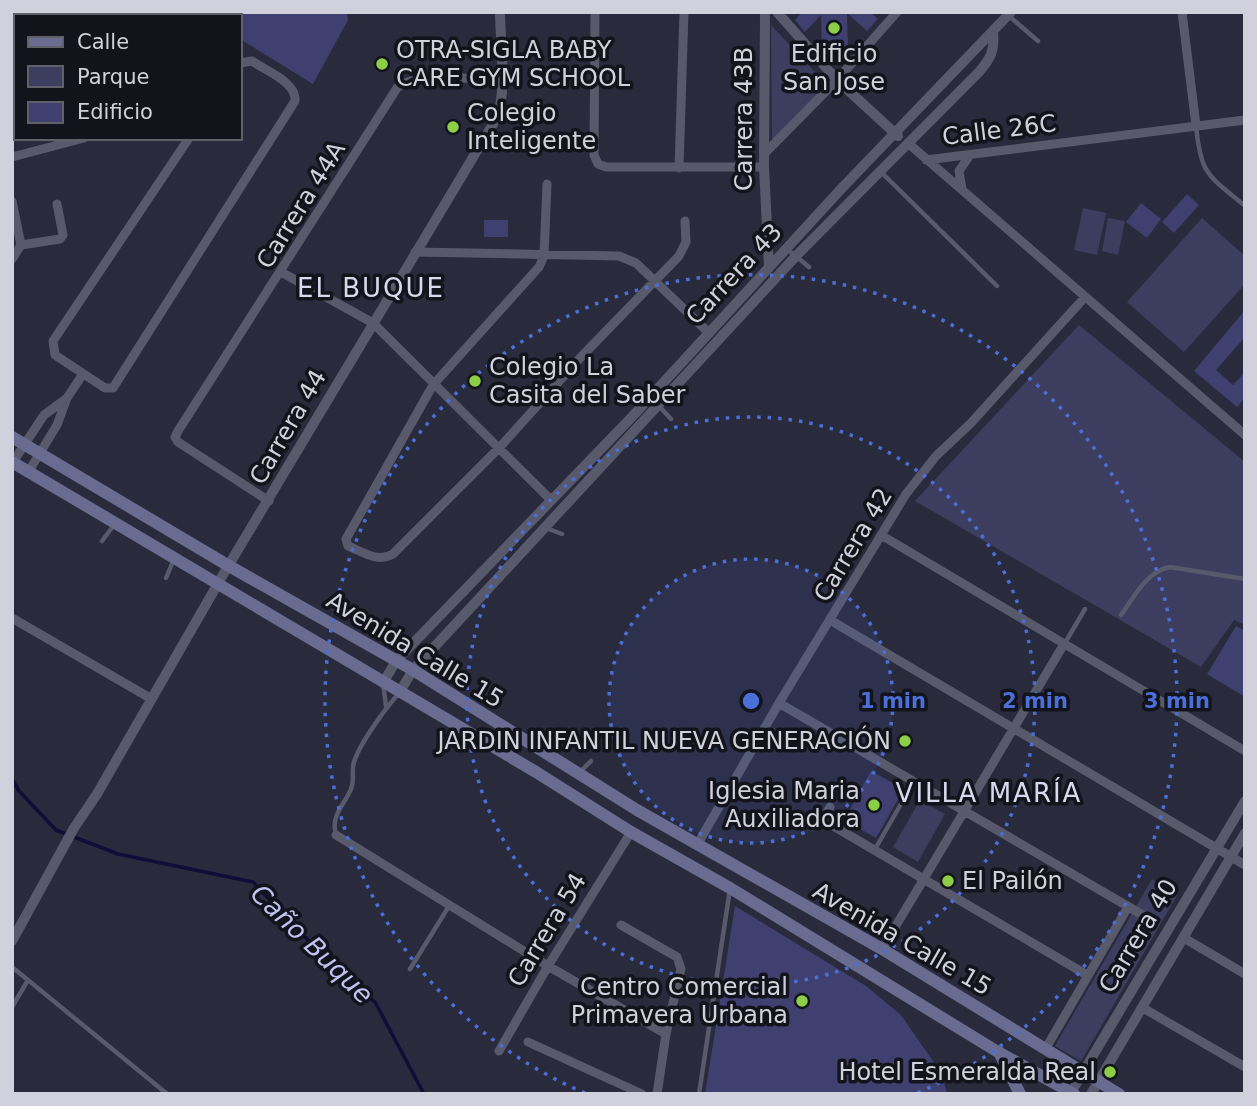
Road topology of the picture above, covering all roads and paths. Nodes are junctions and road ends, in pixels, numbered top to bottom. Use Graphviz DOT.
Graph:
graph roads {
  1 [pos="500,12"];
  2 [pos="595,12"];
  3 [pos="684,12"];
  4 [pos="765,12"];
  5 [pos="777,12"];
  6 [pos="897,12"];
  7 [pos="1182,12"];
  8 [pos="1009,14"];
  9 [pos="993,33"];
  10 [pos="1038,41"];
  11 [pos="242,63"];
  12 [pos="837,80"];
  13 [pos="501,81"];
  14 [pos="499,113"];
  15 [pos="550,113"];
  16 [pos="1245,120"];
  17 [pos="1196,126"];
  18 [pos="895,133"];
  19 [pos="76,140"];
  20 [pos="188,140"];
  21 [pos="909,144"];
  22 [pos="765,153"];
  23 [pos="970,154"];
  24 [pos="12,157"];
  25 [pos="926,160"];
  26 [pos="764,167"];
  27 [pos="679,168"];
  28 [pos="880,171"];
  29 [pos="547,184"];
  30 [pos="962,191"];
  31 [pos="12,201"];
  32 [pos="57,204"];
  33 [pos="1245,206"];
  34 [pos="685,221"];
  35 [pos="21,246"];
  36 [pos="787,248"];
  37 [pos="415,252"];
  38 [pos="544,256"];
  39 [pos="796,256"];
  40 [pos="12,259"];
  41 [pos="809,267"];
  42 [pos="769,268"];
  43 [pos="281,272"];
  44 [pos="654,283"];
  45 [pos="997,286"];
  46 [pos="1085,297"];
  47 [pos="373,323"];
  48 [pos="709,333"];
  49 [pos="83,373"];
  50 [pos="433,385"];
  51 [pos="650,397"];
  52 [pos="67,398"];
  53 [pos="659,406"];
  54 [pos="671,419"];
  55 [pos="1245,435"];
  56 [pos="12,437"];
  57 [pos="25,444"];
  58 [pos="500,447"];
  59 [pos="40,453"];
  60 [pos="12,462"];
  61 [pos="29,471"];
  62 [pos="551,500"];
  63 [pos="269,501"];
  64 [pos="115,523"];
  65 [pos="545,527"];
  66 [pos="562,534"];
  67 [pos="881,535"];
  68 [pos="102,541"];
  69 [pos="174,558"];
  70 [pos="229,566"];
  71 [pos="166,578"];
  72 [pos="1245,579"];
  73 [pos="218,584"];
  74 [pos="1085,609"];
  75 [pos="1121,615"];
  76 [pos="12,618"];
  77 [pos="830,620"];
  78 [pos="1064,644"];
  79 [pos="396,661"];
  80 [pos="413,670"];
  81 [pos="383,683"];
  82 [pos="399,693"];
  83 [pos="150,698"];
  84 [pos="779,703"];
  85 [pos="387,706"];
  86 [pos="1013,728"];
  87 [pos="1245,751"];
  88 [pos="591,761"];
  89 [pos="578,774"];
  90 [pos="914,782"];
  91 [pos="1245,801"];
  92 [pos="830,807"];
  93 [pos="964,811"];
  94 [pos="631,832"];
  95 [pos="1245,834"];
  96 [pos="336,835"];
  97 [pos="697,845"];
  98 [pos="1215,848"];
  99 [pos="874,851"];
  100 [pos="1231,857"];
  101 [pos="1245,865"];
  102 [pos="923,879"];
  103 [pos="730,888"];
  104 [pos="450,905"];
  105 [pos="1128,907"];
  106 [pos="1153,921"];
  107 [pos="621,925"];
  108 [pos="1184,938"];
  109 [pos="12,941"];
  110 [pos="882,949"];
  111 [pos="548,966"];
  112 [pos="12,967"];
  113 [pos="410,969"];
  114 [pos="1245,974"];
  115 [pos="1087,975"];
  116 [pos="28,979"];
  117 [pos="12,1007"];
  118 [pos="1143,1008"];
  119 [pos="666,1034"];
  120 [pos="528,1042"];
  121 [pos="1046,1048"];
  122 [pos="499,1051"];
  123 [pos="998,1052"];
  124 [pos="1245,1067"];
  125 [pos="1084,1071"];
  126 [pos="1098,1082"];
  127 [pos="166,1093"];
  128 [pos="1072,1093"];
  129 [pos="642,1094"];
  130 [pos="657,1094"];
  131 [pos="699,1094"];
  132 [pos="1020,1094"];
  133 [pos="1090,1094"];
  134 [pos="1119,1094"];
  1 -- 13 [label="street, Carrera 44"];
  2 -- 27 [label="street"];
  3 -- 27 [label="street"];
  4 -- 22 [label="street, Carrera 43B"];
  5 -- 12 [label="street, Calle 26C"];
  6 -- 12 [label="street"];
  7 -- 17 [label="street"];
  8 -- 9 [label="street, Carrera 43"];
  8 -- 10 [label="lane"];
  9 -- 18 [label="street, Carrera 43"];
  9 -- 21 [label="street, Carrera 43"];
  11 -- 49 [label="street"];
  12 -- 18 [label="street, Calle 26C"];
  12 -- 22 [label="street"];
  13 -- 14 [label="street, Carrera 44"];
  13 -- 43 [label="street, Carrera 44A"];
  14 -- 15 [label="street"];
  14 -- 37 [label="street, Carrera 44"];
  16 -- 17 [label="street, Calle 26C"];
  17 -- 23 [label="street, Calle 26C"];
  17 -- 33 [label="lane"];
  18 -- 21 [label="street, Calle 26C"];
  18 -- 36 [label="street, Carrera 43"];
  19 -- 24 [label="street"];
  20 -- 49 [label="street"];
  21 -- 25 [label="street, Calle 26C"];
  21 -- 28 [label="street, Carrera 43"];
  22 -- 26 [label="street, Carrera 43B"];
  23 -- 25 [label="street, Calle 26C"];
  23 -- 30 [label="street"];
  25 -- 30 [label="street"];
  26 -- 27 [label="street"];
  26 -- 42 [label="street, Carrera 43B"];
  28 -- 39 [label="street, Carrera 43"];
  28 -- 45 [label="lane"];
  29 -- 38 [label="street"];
  30 -- 46 [label="street"];
  31 -- 35 [label="street"];
  32 -- 35 [label="street"];
  34 -- 44 [label="street"];
  35 -- 40 [label="street"];
  36 -- 39 [label="lane"];
  36 -- 42 [label="street, Carrera 43"];
  37 -- 38 [label="street"];
  37 -- 47 [label="street, Carrera 44"];
  38 -- 44 [label="street"];
  38 -- 50 [label="street"];
  39 -- 41 [label="lane"];
  39 -- 53 [label="street, Carrera 43"];
  42 -- 48 [label="street, Carrera 43"];
  43 -- 47 [label="street"];
  43 -- 63 [label="street, Carrera 44A"];
  44 -- 48 [label="street"];
  44 -- 58 [label="street"];
  46 -- 55 [label="street"];
  46 -- 67 [label="street, Carrera 42"];
  47 -- 50 [label="street"];
  47 -- 63 [label="street, Carrera 44"];
  48 -- 51 [label="street, Carrera 43"];
  49 -- 52 [label="street"];
  50 -- 58 [label="street"];
  50 -- 58 [label="street"];
  51 -- 53 [label="lane"];
  51 -- 62 [label="street, Carrera 43"];
  52 -- 57 [label="street"];
  52 -- 59 [label="street"];
  53 -- 54 [label="lane"];
  53 -- 65 [label="street, Carrera 43"];
  56 -- 57 [label="main road, Avenida Calle 15"];
  57 -- 59 [label="main road, Avenida Calle 15"];
  57 -- 60 [label="street"];
  58 -- 62 [label="street"];
  59 -- 61 [label="street"];
  59 -- 70 [label="main road, Avenida Calle 15"];
  60 -- 61 [label="main road, Avenida Calle 15"];
  61 -- 64 [label="main road, Avenida Calle 15"];
  62 -- 79 [label="street, Carrera 43"];
  63 -- 70 [label="street, Carrera 44"];
  64 -- 68 [label="lane"];
  64 -- 69 [label="main road, Avenida Calle 15"];
  65 -- 66 [label="lane"];
  65 -- 80 [label="street, Carrera 43"];
  67 -- 77 [label="street, Carrera 42"];
  67 -- 78 [label="street"];
  69 -- 71 [label="lane"];
  69 -- 73 [label="main road, Avenida Calle 15"];
  70 -- 73 [label="street, Carrera 44"];
  70 -- 79 [label="main road, Avenida Calle 15"];
  72 -- 75 [label="lane"];
  73 -- 81 [label="main road, Avenida Calle 15"];
  73 -- 83 [label="street, Carrera 44"];
  74 -- 78 [label="lane"];
  76 -- 83 [label="street"];
  77 -- 84 [label="street, Carrera 42"];
  77 -- 86 [label="street"];
  78 -- 86 [label="street"];
  78 -- 87 [label="street"];
  79 -- 80 [label="main road, Avenida Calle 15"];
  79 -- 81 [label="street, Carrera 43"];
  80 -- 82 [label="street, Carrera 43"];
  80 -- 89 [label="main road, Avenida Calle 15"];
  81 -- 82 [label="main road, Avenida Calle 15"];
  81 -- 85 [label="lane"];
  82 -- 85 [label="lane, Carrera 43"];
  82 -- 94 [label="main road, Avenida Calle 15"];
  83 -- 109 [label="street, Carrera 44"];
  84 -- 90 [label="street"];
  84 -- 97 [label="street, Carrera 42"];
  85 -- 96 [label="lane, Carrera 43"];
  86 -- 93 [label="street"];
  86 -- 98 [label="street"];
  88 -- 89 [label="lane"];
  89 -- 97 [label="main road, Avenida Calle 15"];
  90 -- 93 [label="street"];
  90 -- 99 [label="lane"];
  91 -- 98 [label="street, Carrera 40"];
  92 -- 99 [label="street"];
  93 -- 102 [label="street"];
  93 -- 105 [label="street"];
  94 -- 103 [label="main road, Avenida Calle 15"];
  94 -- 111 [label="street, Carrera 54"];
  95 -- 100 [label="street, Carrera 40"];
  96 -- 104 [label="street"];
  97 -- 110 [label="main road, Avenida Calle 15"];
  98 -- 100 [label="street"];
  98 -- 125 [label="street, Carrera 40"];
  99 -- 102 [label="street"];
  100 -- 101 [label="street"];
  100 -- 108 [label="street, Carrera 40"];
  102 -- 110 [label="street"];
  102 -- 115 [label="street"];
  103 -- 123 [label="main road, Avenida Calle 15"];
  103 -- 131 [label="lane"];
  104 -- 111 [label="street"];
  104 -- 113 [label="lane"];
  105 -- 106 [label="street"];
  105 -- 115 [label="street"];
  107 -- 119 [label="street"];
  108 -- 114 [label="street"];
  108 -- 118 [label="street, Carrera 40"];
  110 -- 121 [label="main road, Avenida Calle 15"];
  111 -- 119 [label="street"];
  111 -- 122 [label="street, Carrera 54"];
  112 -- 116 [label="lane"];
  115 -- 121 [label="street"];
  116 -- 117 [label="lane"];
  116 -- 127 [label="lane"];
  118 -- 124 [label="street"];
  118 -- 126 [label="street, Carrera 40"];
  119 -- 130 [label="street"];
  120 -- 129 [label="street"];
  121 -- 125 [label="main road, Avenida Calle 15"];
  123 -- 128 [label="main road, Avenida Calle 15"];
  123 -- 132 [label="main road"];
  125 -- 126 [label="main road, Avenida Calle 15"];
  125 -- 128 [label="street, Carrera 40"];
  126 -- 133 [label="street, Carrera 40"];
  126 -- 134 [label="main road, Avenida Calle 15"];
}
